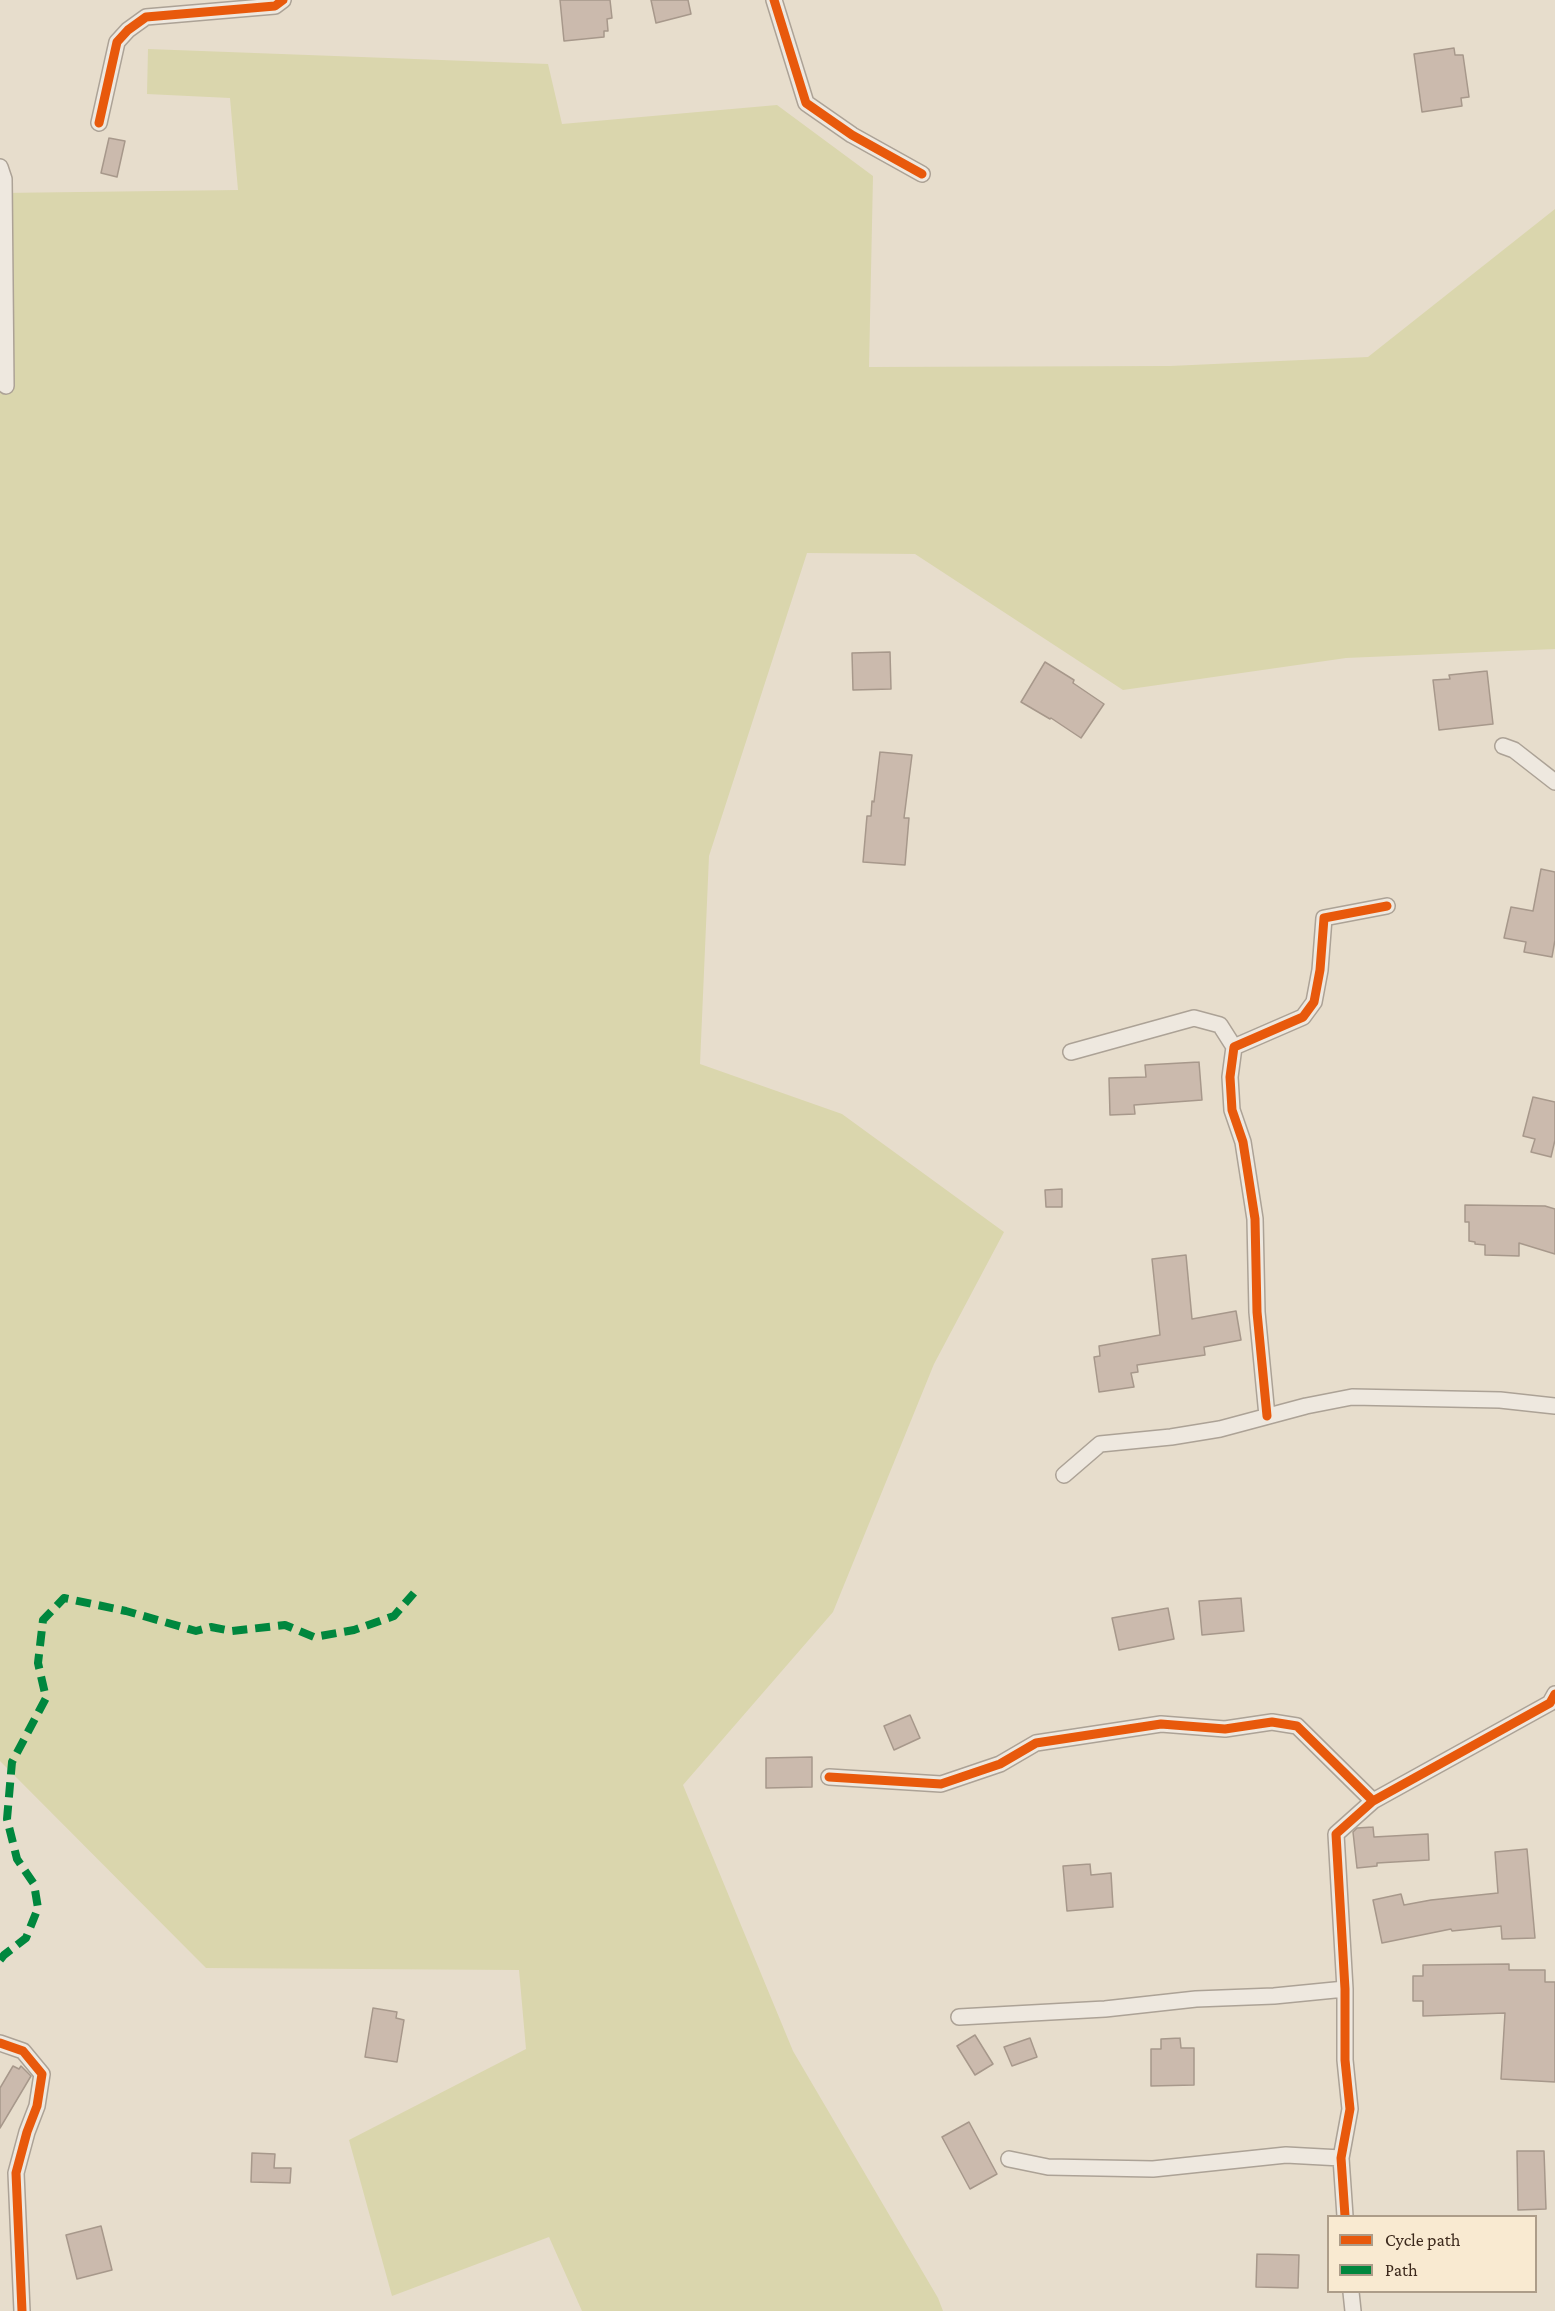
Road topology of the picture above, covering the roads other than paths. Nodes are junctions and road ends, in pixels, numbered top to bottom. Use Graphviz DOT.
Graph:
graph roads {
  1 [pos="283,0"];
  2 [pos="774,0"];
  3 [pos="99,123"];
  4 [pos="0,167"];
  5 [pos="922,174"];
  6 [pos="6,386"];
  7 [pos="1503,746"];
  8 [pos="1555,782"];
  9 [pos="1387,906"];
  10 [pos="1234,1047"];
  11 [pos="1071,1052"];
  12 [pos="1555,1406"];
  13 [pos="1268,1416"];
  14 [pos="1064,1475"];
  15 [pos="1555,1694"];
  16 [pos="829,1777"];
  17 [pos="1373,1802"];
  18 [pos="1345,1989"];
  19 [pos="959,2017"];
  20 [pos="0,2043"];
  21 [pos="1341,2158"];
  22 [pos="1009,2159"];
  23 [pos="1345,2215"];
  24 [pos="1351,2293"];
  25 [pos="22,2311"];
  26 [pos="1353,2311"];
  1 -- 3 [label="street"];
  2 -- 5 [label="street"];
  4 -- 6 [label="street"];
  7 -- 8 [label="street"];
  9 -- 10 [label="street"];
  10 -- 11 [label="street"];
  10 -- 13 [label="street"];
  12 -- 13 [label="street"];
  13 -- 14 [label="street"];
  15 -- 17 [label="street"];
  16 -- 17 [label="street"];
  17 -- 18 [label="street"];
  18 -- 19 [label="street"];
  18 -- 21 [label="street"];
  20 -- 25 [label="street"];
  21 -- 22 [label="street"];
  21 -- 23 [label="street"];
  24 -- 26 [label="street"];
}
